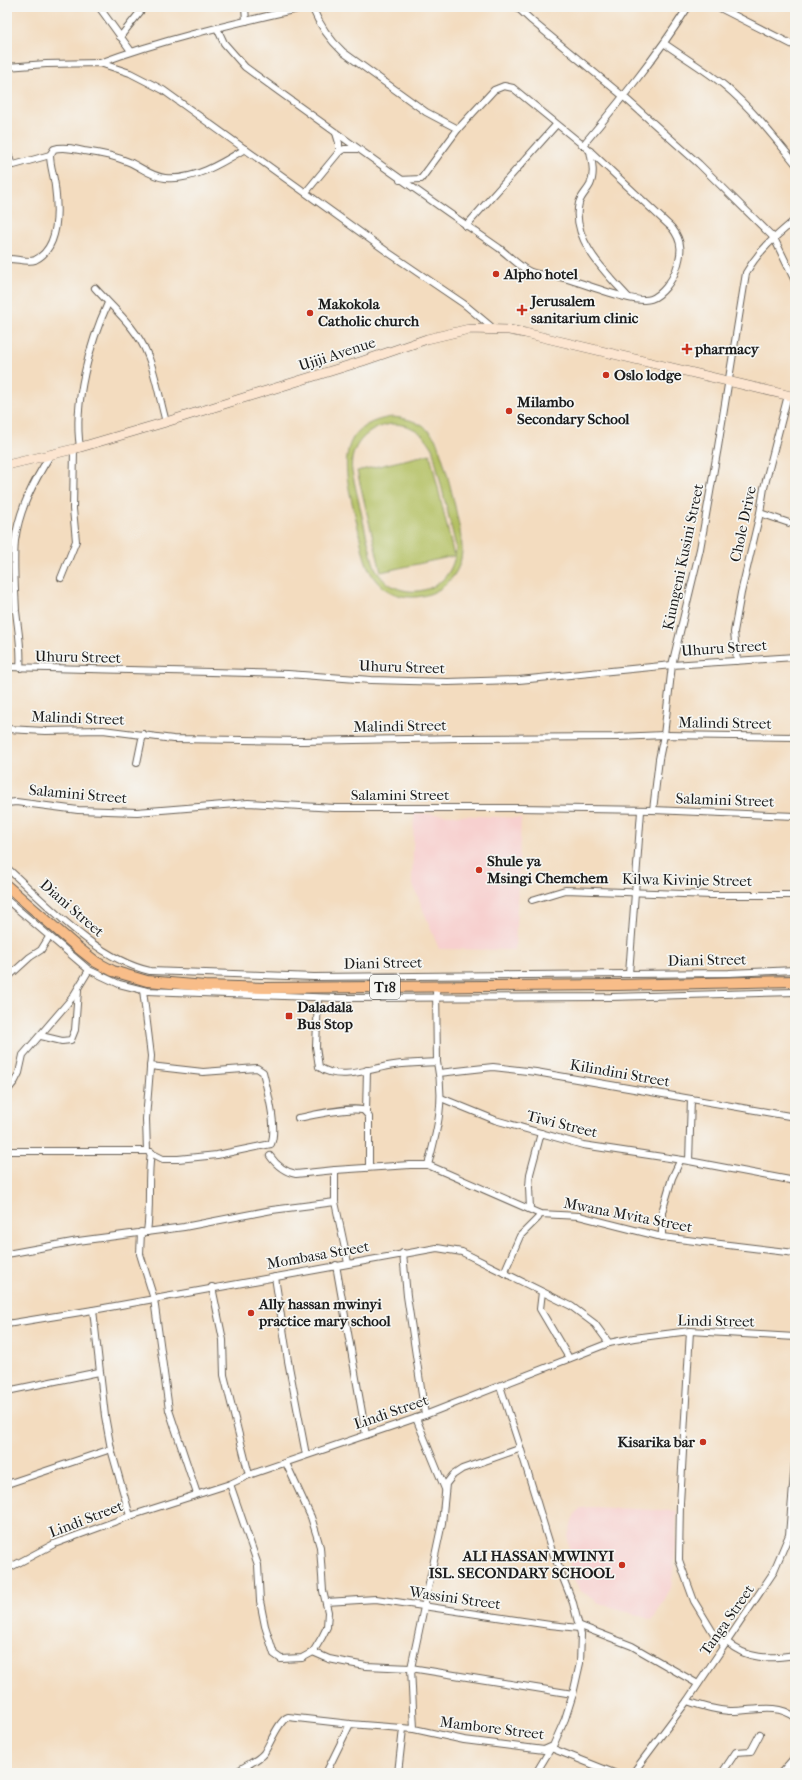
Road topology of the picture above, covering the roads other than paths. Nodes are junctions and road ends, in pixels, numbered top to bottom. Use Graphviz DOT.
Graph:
graph roads {
  1 [pos="99,7"];
  2 [pos="144,7"];
  3 [pos="245,7"];
  4 [pos="306,7"];
  5 [pos="312,7"];
  6 [pos="517,7"];
  7 [pos="688,7"];
  8 [pos="718,7"];
  9 [pos="246,21"];
  10 [pos="217,28"];
  11 [pos="120,38"];
  12 [pos="665,44"];
  13 [pos="795,46"];
  14 [pos="131,51"];
  15 [pos="100,63"];
  16 [pos="7,67"];
  17 [pos="624,97"];
  18 [pos="556,124"];
  19 [pos="458,129"];
  20 [pos="336,133"];
  21 [pos="583,146"];
  22 [pos="357,148"];
  23 [pos="7,149"];
  24 [pos="245,149"];
  25 [pos="590,151"];
  26 [pos="338,152"];
  27 [pos="50,155"];
  28 [pos="795,163"];
  29 [pos="400,180"];
  30 [pos="306,192"];
  31 [pos="795,220"];
  32 [pos="466,226"];
  33 [pos="774,238"];
  34 [pos="7,259"];
  35 [pos="795,281"];
  36 [pos="95,288"];
  37 [pos="628,297"];
  38 [pos="108,303"];
  39 [pos="494,330"];
  40 [pos="728,380"];
  41 [pos="791,396"];
  42 [pos="166,422"];
  43 [pos="77,448"];
  44 [pos="50,454"];
  45 [pos="7,465"];
  46 [pos="760,513"];
  47 [pos="795,525"];
  48 [pos="61,578"];
  49 [pos="795,657"];
  50 [pos="737,661"];
  51 [pos="672,665"];
  52 [pos="7,667"];
  53 [pos="20,668"];
  54 [pos="7,728"];
  55 [pos="143,734"];
  56 [pos="664,735"];
  57 [pos="795,737"];
  58 [pos="137,763"];
  59 [pos="7,803"];
  60 [pos="653,810"];
  61 [pos="641,811"];
  62 [pos="795,816"];
  63 [pos="7,868"];
  64 [pos="7,886"];
  65 [pos="634,892"];
  66 [pos="795,894"];
  67 [pos="7,900"];
  68 [pos="532,900"];
  69 [pos="49,937"];
  70 [pos="89,970"];
  71 [pos="795,970"];
  72 [pos="629,974"];
  73 [pos="7,978"];
  74 [pos="795,981"];
  75 [pos="436,987"];
  76 [pos="146,988"];
  77 [pos="78,991"];
  78 [pos="795,992"];
  79 [pos="318,998"];
  80 [pos="436,998"];
  81 [pos="41,1036"];
  82 [pos="437,1062"];
  83 [pos="150,1066"];
  84 [pos="367,1070"];
  85 [pos="439,1073"];
  86 [pos="7,1091"];
  87 [pos="441,1098"];
  88 [pos="691,1099"];
  89 [pos="366,1112"];
  90 [pos="795,1117"];
  91 [pos="298,1118"];
  92 [pos="541,1133"];
  93 [pos="7,1151"];
  94 [pos="149,1152"];
  95 [pos="270,1156"];
  96 [pos="680,1161"];
  97 [pos="689,1161"];
  98 [pos="428,1166"];
  99 [pos="369,1167"];
  100 [pos="336,1170"];
  101 [pos="795,1181"];
  102 [pos="335,1202"];
  103 [pos="530,1210"];
  104 [pos="540,1214"];
  105 [pos="144,1232"];
  106 [pos="662,1237"];
  107 [pos="795,1253"];
  108 [pos="7,1254"];
  109 [pos="402,1254"];
  110 [pos="348,1263"];
  111 [pos="336,1265"];
  112 [pos="504,1273"];
  113 [pos="275,1277"];
  114 [pos="212,1288"];
  115 [pos="542,1292"];
  116 [pos="154,1299"];
  117 [pos="93,1310"];
  118 [pos="7,1324"];
  119 [pos="690,1331"];
  120 [pos="795,1337"];
  121 [pos="609,1343"];
  122 [pos="569,1358"];
  123 [pos="99,1372"];
  124 [pos="500,1386"];
  125 [pos="7,1390"];
  126 [pos="425,1415"];
  127 [pos="416,1418"];
  128 [pos="366,1435"];
  129 [pos="520,1447"];
  130 [pos="111,1449"];
  131 [pos="306,1455"];
  132 [pos="795,1462"];
  133 [pos="286,1463"];
  134 [pos="249,1475"];
  135 [pos="7,1484"];
  136 [pos="230,1484"];
  137 [pos="445,1489"];
  138 [pos="197,1494"];
  139 [pos="130,1516"];
  140 [pos="7,1570"];
  141 [pos="326,1602"];
  142 [pos="424,1607"];
  143 [pos="579,1627"];
  144 [pos="726,1644"];
  145 [pos="313,1652"];
  146 [pos="795,1655"];
  147 [pos="411,1668"];
  148 [pos="698,1684"];
  149 [pos="573,1694"];
  150 [pos="687,1701"];
  151 [pos="795,1717"];
  152 [pos="350,1724"];
  153 [pos="403,1729"];
  154 [pos="414,1729"];
  155 [pos="760,1734"];
  156 [pos="551,1748"];
  157 [pos="795,1757"];
  158 [pos="539,1772"];
  159 [pos="236,1773"];
  160 [pos="326,1773"];
  161 [pos="398,1773"];
  162 [pos="614,1773"];
  163 [pos="633,1773"];
  164 [pos="722,1773"];
  165 [pos="781,1773"];
  1 -- 11 [label="street"];
  2 -- 11 [label="street"];
  3 -- 9 [label="street"];
  4 -- 9 [label="street"];
  5 -- 19 [label="street"];
  6 -- 17 [label="street"];
  7 -- 12 [label="street"];
  8 -- 13 [label="street"];
  9 -- 10 [label="street"];
  10 -- 14 [label="street"];
  10 -- 20 [label="street"];
  11 -- 14 [label="street"];
  12 -- 17 [label="street"];
  12 -- 28 [label="street"];
  14 -- 15 [label="street"];
  15 -- 16 [label="street"];
  15 -- 24 [label="street"];
  17 -- 21 [label="street"];
  17 -- 33 [label="street"];
  18 -- 19 [label="street"];
  18 -- 21 [label="street"];
  18 -- 32 [label="street"];
  19 -- 29 [label="street"];
  20 -- 22 [label="street"];
  20 -- 26 [label="street"];
  21 -- 25 [label="street"];
  22 -- 26 [label="street"];
  22 -- 29 [label="street"];
  23 -- 27 [label="street"];
  24 -- 27 [label="street"];
  24 -- 30 [label="street"];
  25 -- 37 [label="street"];
  25 -- 37 [label="street"];
  26 -- 30 [label="street"];
  27 -- 34 [label="street"];
  29 -- 32 [label="street"];
  30 -- 39 [label="street"];
  31 -- 33 [label="street, Kiungeni Kusini Street"];
  32 -- 37 [label="street"];
  33 -- 35 [label="street"];
  33 -- 40 [label="street, Kiungeni Kusini Street"];
  36 -- 38 [label="street"];
  38 -- 42 [label="street"];
  38 -- 43 [label="street"];
  39 -- 40 [label="main road, Ujiji Avenue"];
  39 -- 42 [label="main road, Ujiji Avenue"];
  40 -- 41 [label="main road, Ujiji Avenue"];
  40 -- 51 [label="street, Kiungeni Kusini Street"];
  41 -- 46 [label="street, Chole Drive"];
  42 -- 43 [label="main road, Ujiji Avenue"];
  43 -- 44 [label="main road, Ujiji Avenue"];
  43 -- 48 [label="street"];
  44 -- 45 [label="main road, Ujiji Avenue"];
  44 -- 53 [label="street"];
  46 -- 47 [label="street"];
  46 -- 50 [label="street, Chole Drive"];
  49 -- 50 [label="street, Uhuru Street"];
  50 -- 51 [label="street, Uhuru Street"];
  51 -- 53 [label="street, Uhuru Street"];
  51 -- 56 [label="street, Kiungeni Kusini Street"];
  52 -- 53 [label="street, Uhuru Street"];
  54 -- 55 [label="street, Malindi Street"];
  55 -- 56 [label="street, Malindi Street"];
  55 -- 58 [label="street"];
  56 -- 57 [label="street, Malindi Street"];
  56 -- 60 [label="street, Kiungeni Kusini Street"];
  59 -- 61 [label="street, Salamini Street"];
  60 -- 61 [label="street, Salamini Street"];
  60 -- 62 [label="street, Salamini Street"];
  61 -- 65 [label="street"];
  63 -- 72 [label="street, Diani Street"];
  64 -- 76 [label="main road, T18"];
  65 -- 66 [label="street, Kilwa Kivinje Street"];
  65 -- 68 [label="street, Kilwa Kivinje Street"];
  65 -- 72 [label="street"];
  67 -- 69 [label="street"];
  69 -- 70 [label="street"];
  69 -- 73 [label="street"];
  70 -- 76 [label="street"];
  70 -- 77 [label="street"];
  71 -- 72 [label="street, Diani Street"];
  74 -- 75 [label="main road, T18"];
  75 -- 76 [label="main road, T18"];
  75 -- 80 [label="street"];
  76 -- 79 [label="street"];
  76 -- 83 [label="street"];
  77 -- 81 [label="street"];
  77 -- 81 [label="street"];
  78 -- 80 [label="street"];
  79 -- 80 [label="street"];
  79 -- 84 [label="street"];
  80 -- 82 [label="street"];
  81 -- 86 [label="street"];
  82 -- 84 [label="street"];
  82 -- 85 [label="street"];
  83 -- 94 [label="street"];
  83 -- 94 [label="street"];
  84 -- 89 [label="street"];
  85 -- 87 [label="street"];
  85 -- 88 [label="street, Kilindini Street"];
  87 -- 92 [label="street, Tiwi Street"];
  87 -- 98 [label="street"];
  88 -- 90 [label="street, Kilindini Street"];
  88 -- 97 [label="street"];
  89 -- 91 [label="street"];
  89 -- 99 [label="street"];
  92 -- 96 [label="street, Tiwi Street"];
  92 -- 103 [label="street"];
  93 -- 94 [label="street"];
  94 -- 105 [label="street"];
  95 -- 100 [label="street, Mwana Mvita Street"];
  96 -- 97 [label="street, Tiwi Street"];
  96 -- 106 [label="street"];
  97 -- 101 [label="street, Tiwi Street"];
  98 -- 99 [label="street, Mwana Mvita Street"];
  98 -- 103 [label="street, Mwana Mvita Street"];
  99 -- 100 [label="street, Mwana Mvita Street"];
  100 -- 102 [label="street"];
  102 -- 105 [label="street"];
  102 -- 110 [label="street"];
  103 -- 104 [label="street, Mwana Mvita Street"];
  104 -- 106 [label="street, Mwana Mvita Street"];
  104 -- 112 [label="street"];
  105 -- 108 [label="street"];
  105 -- 116 [label="street"];
  106 -- 107 [label="street, Mwana Mvita Street"];
  109 -- 110 [label="street, Mombasa Street"];
  109 -- 112 [label="street, Mombasa Street"];
  109 -- 126 [label="street"];
  110 -- 111 [label="street, Mombasa Street"];
  111 -- 113 [label="street, Mombasa Street"];
  111 -- 128 [label="street"];
  112 -- 115 [label="street, Mombasa Street"];
  113 -- 114 [label="street, Mombasa Street"];
  113 -- 131 [label="street"];
  114 -- 116 [label="street, Mombasa Street"];
  114 -- 134 [label="street"];
  115 -- 121 [label="street, Mombasa Street"];
  115 -- 122 [label="street"];
  116 -- 117 [label="street, Mombasa Street"];
  116 -- 138 [label="street"];
  117 -- 118 [label="street, Mombasa Street"];
  117 -- 123 [label="street"];
  119 -- 120 [label="street, Lindi Street"];
  119 -- 121 [label="street, Lindi Street"];
  119 -- 144 [label="street"];
  121 -- 122 [label="street, Lindi Street"];
  122 -- 124 [label="street, Lindi Street"];
  123 -- 125 [label="street"];
  123 -- 130 [label="street"];
  124 -- 126 [label="street, Lindi Street"];
  124 -- 129 [label="street, Mambore Street"];
  126 -- 127 [label="street, Lindi Street"];
  127 -- 128 [label="street, Lindi Street"];
  127 -- 137 [label="street"];
  128 -- 131 [label="street, Lindi Street"];
  129 -- 137 [label="street"];
  129 -- 143 [label="street, Mambore Street"];
  130 -- 135 [label="street"];
  130 -- 139 [label="street"];
  131 -- 133 [label="street, Lindi Street"];
  132 -- 144 [label="street, Tanga Street"];
  133 -- 134 [label="street, Lindi Street"];
  133 -- 141 [label="street"];
  134 -- 136 [label="street, Lindi Street"];
  136 -- 138 [label="street, Lindi Street"];
  136 -- 145 [label="street"];
  137 -- 142 [label="street"];
  138 -- 139 [label="street, Lindi Street"];
  139 -- 140 [label="street, Lindi Street"];
  141 -- 142 [label="street, Wassini Street"];
  141 -- 145 [label="street"];
  142 -- 143 [label="street, Wassini Street"];
  142 -- 147 [label="street"];
  143 -- 148 [label="street, Wassini Street"];
  143 -- 149 [label="street, Mambore Street"];
  144 -- 146 [label="street"];
  144 -- 148 [label="street, Tanga Street"];
  145 -- 147 [label="street"];
  147 -- 149 [label="street"];
  147 -- 154 [label="street"];
  148 -- 150 [label="street, Tanga Street"];
  149 -- 156 [label="street, Mambore Street"];
  150 -- 151 [label="street"];
  150 -- 163 [label="street, Tanga Street"];
  152 -- 153 [label="street, Mambore Street"];
  152 -- 159 [label="street, Mambore Street"];
  152 -- 160 [label="street"];
  153 -- 154 [label="street, Mambore Street"];
  153 -- 161 [label="street"];
  154 -- 156 [label="street, Mambore Street"];
  155 -- 164 [label="street"];
  156 -- 158 [label="street"];
  156 -- 162 [label="street"];
  157 -- 165 [label="street"];
}
